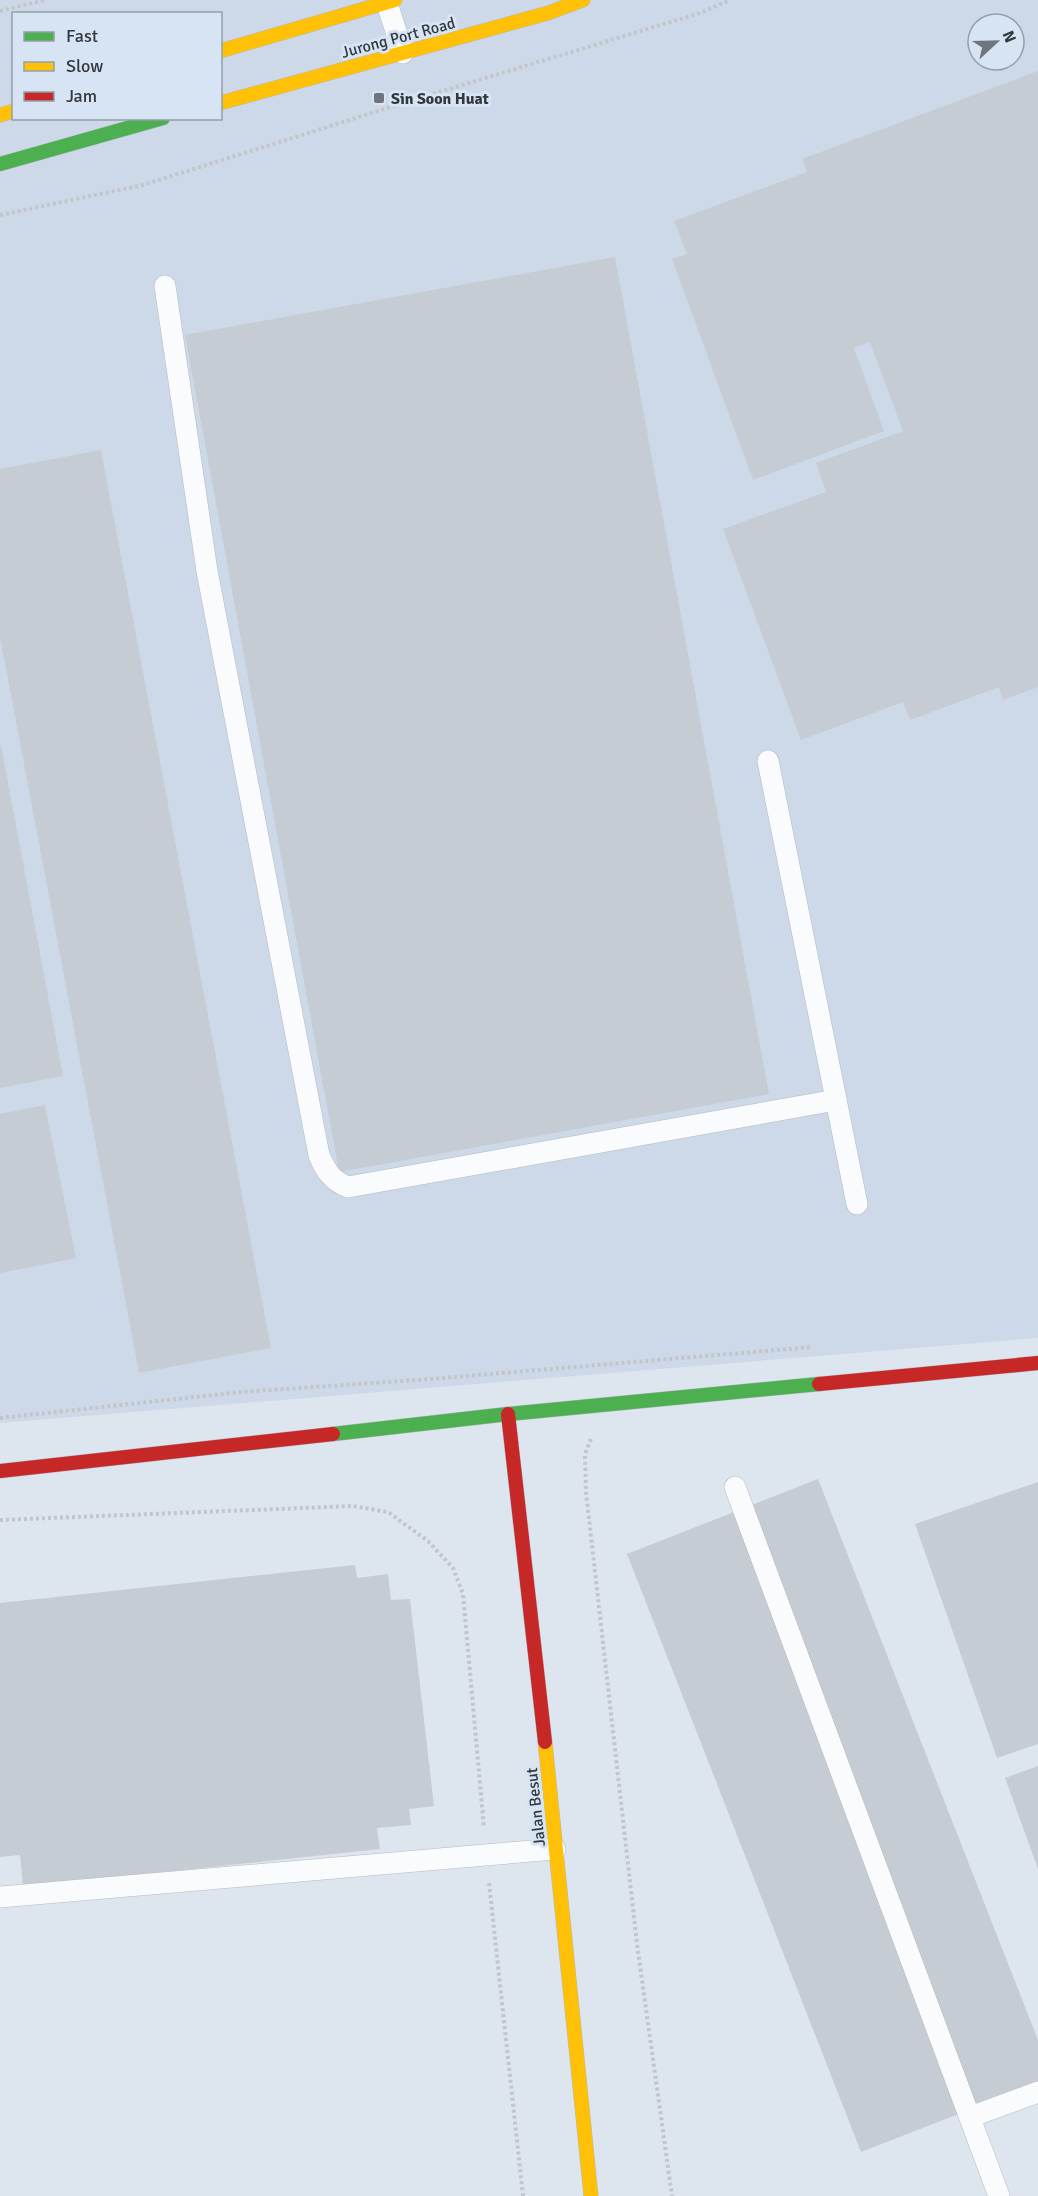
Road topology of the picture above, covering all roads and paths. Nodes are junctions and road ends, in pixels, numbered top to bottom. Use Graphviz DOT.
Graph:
graph roads {
  1 [pos="45,0"];
  2 [pos="583,0"];
  3 [pos="730,0"];
  4 [pos="389,1"];
  5 [pos="0,11"];
  6 [pos="222,50"];
  7 [pos="403,53"];
  8 [pos="222,102"];
  9 [pos="156,120"];
  10 [pos="0,164"];
  11 [pos="0,215"];
  12 [pos="165,286"];
  13 [pos="768,761"];
  14 [pos="836,1100"];
  15 [pos="857,1204"];
  16 [pos="820,1346"];
  17 [pos="1038,1363"];
  18 [pos="508,1414"];
  19 [pos="0,1418"];
  20 [pos="594,1434"];
  21 [pos="0,1471"];
  22 [pos="735,1487"];
  23 [pos="0,1520"];
  24 [pos="555,1849"];
  25 [pos="486,1855"];
  26 [pos="0,1897"];
  27 [pos="1038,2092"];
  28 [pos="970,2117"];
  29 [pos="523,2196"];
  30 [pos="591,2196"];
  31 [pos="672,2196"];
  32 [pos="999,2196"];
  1 -- 5 [label="path"];
  2 -- 7 [label="street, Jurong Port Road"];
  3 -- 11 [label="path"];
  4 -- 6 [label="street"];
  4 -- 7 [label="lane"];
  7 -- 8 [label="street, Jurong Port Road"];
  9 -- 10 [label="street"];
  12 -- 14 [label="lane"];
  13 -- 14 [label="lane"];
  14 -- 15 [label="lane"];
  16 -- 19 [label="path"];
  17 -- 18 [label="street"];
  18 -- 21 [label="street"];
  18 -- 24 [label="street, Jalan Besut"];
  20 -- 31 [label="path"];
  22 -- 28 [label="lane"];
  23 -- 25 [label="path"];
  24 -- 25 [label="lane"];
  24 -- 30 [label="street, Jalan Besut"];
  25 -- 26 [label="lane"];
  25 -- 29 [label="path"];
  27 -- 28 [label="lane"];
  28 -- 32 [label="lane"];
}
